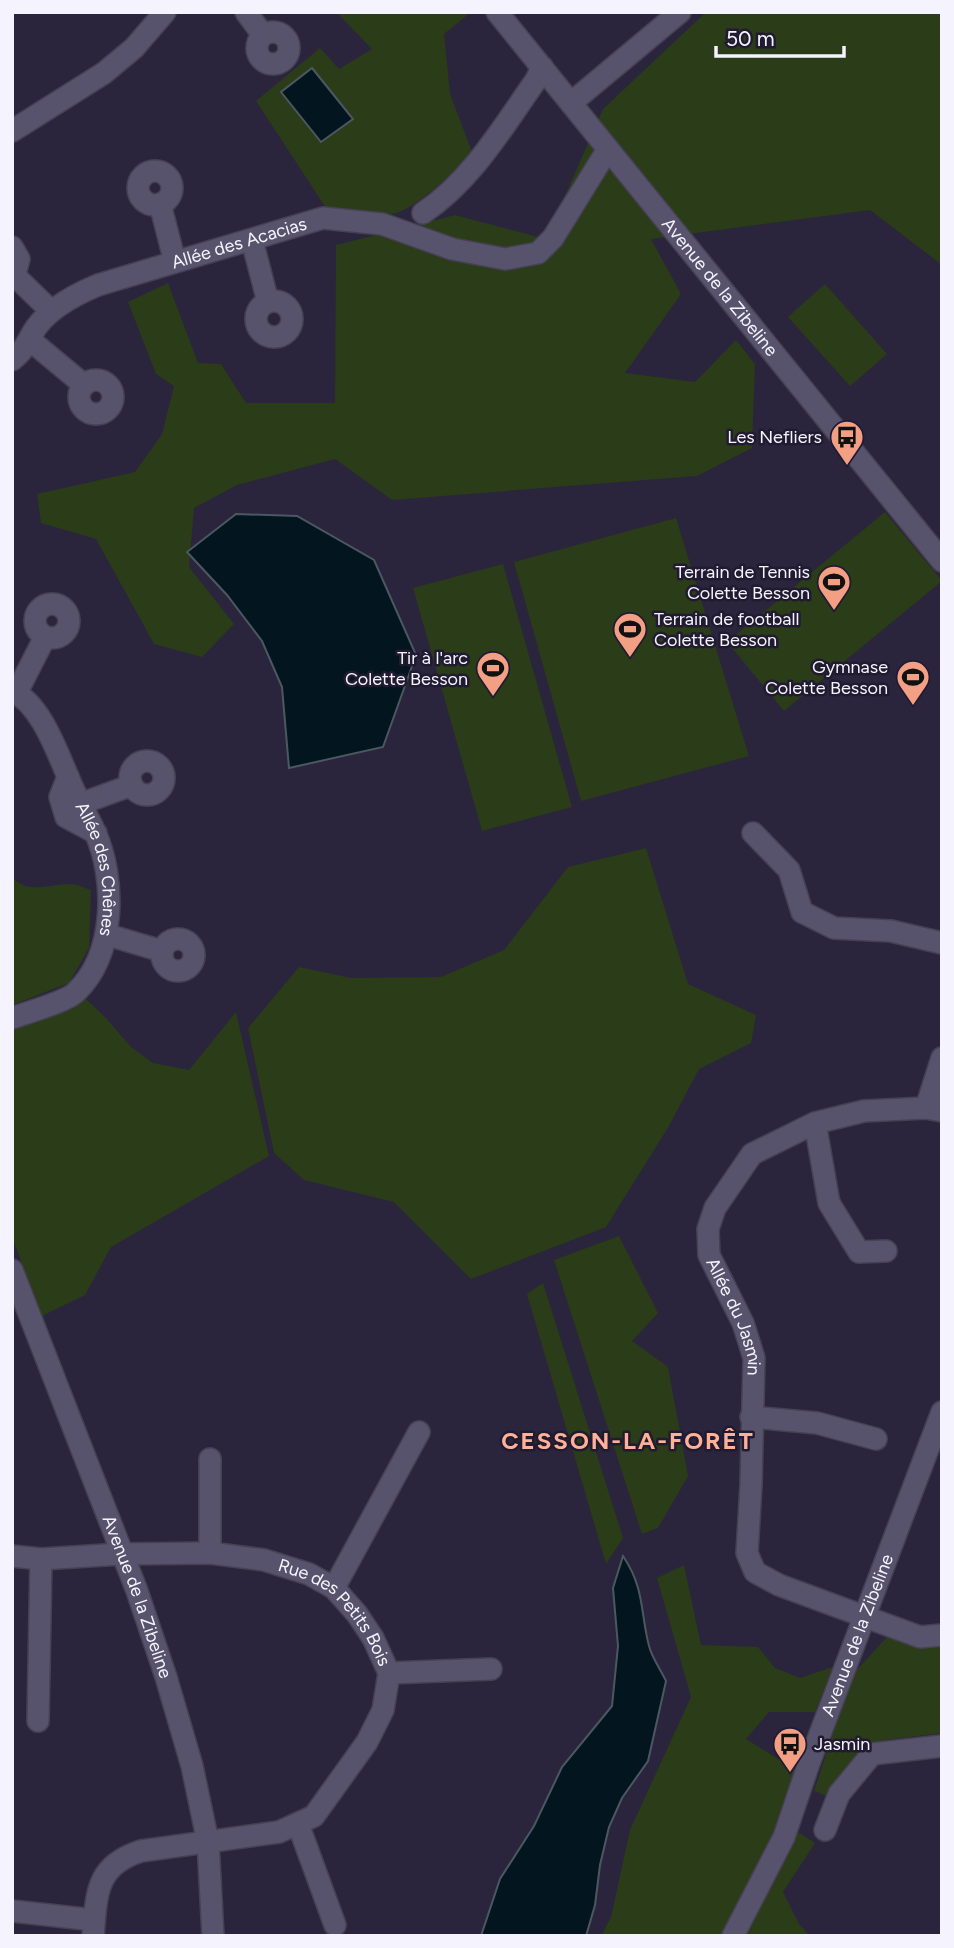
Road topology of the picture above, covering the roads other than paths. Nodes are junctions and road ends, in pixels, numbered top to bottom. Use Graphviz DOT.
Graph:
graph roads {
  1 [pos="165,12"];
  2 [pos="246,12"];
  3 [pos="497,12"];
  4 [pos="676,13"];
  5 [pos="263,34"];
  6 [pos="542,67"];
  7 [pos="570,103"];
  8 [pos="12,131"];
  9 [pos="608,149"];
  10 [pos="160,204"];
  11 [pos="423,213"];
  12 [pos="251,240"];
  13 [pos="12,247"];
  14 [pos="175,262"];
  15 [pos="12,274"];
  16 [pos="268,302"];
  17 [pos="51,312"];
  18 [pos="30,340"];
  19 [pos="12,360"];
  20 [pos="84,386"];
  21 [pos="942,561"];
  22 [pos="45,637"];
  23 [pos="14,691"];
  24 [pos="68,777"];
  25 [pos="132,785"];
  26 [pos="80,804"];
  27 [pos="96,833"];
  28 [pos="753,833"];
  29 [pos="108,935"];
  30 [pos="942,943"];
  31 [pos="162,951"];
  32 [pos="12,1018"];
  33 [pos="942,1058"];
  34 [pos="934,1110"];
  35 [pos="815,1123"];
  36 [pos="886,1251"];
  37 [pos="12,1270"];
  38 [pos="942,1412"];
  39 [pos="751,1417"];
  40 [pos="418,1432"];
  41 [pos="876,1439"];
  42 [pos="211,1460"];
  43 [pos="210,1553"];
  44 [pos="121,1554"];
  45 [pos="12,1556"];
  46 [pos="41,1559"];
  47 [pos="334,1588"];
  48 [pos="864,1616"];
  49 [pos="942,1635"];
  50 [pos="491,1669"];
  51 [pos="389,1673"];
  52 [pos="38,1721"];
  53 [pos="942,1746"];
  54 [pos="298,1824"];
  55 [pos="825,1830"];
  56 [pos="208,1842"];
  57 [pos="12,1911"];
  58 [pos="335,1925"];
  59 [pos="93,1928"];
  60 [pos="213,1936"];
  61 [pos="733,1936"];
  1 -- 8 [label="street"];
  2 -- 5 [label="street"];
  3 -- 6 [label="street, Avenue de la Zibeline"];
  4 -- 7 [label="street"];
  6 -- 7 [label="street, Avenue de la Zibeline"];
  6 -- 11 [label="street"];
  7 -- 9 [label="street, Avenue de la Zibeline"];
  9 -- 12 [label="street, Allée des Acacias"];
  9 -- 21 [label="street, Avenue de la Zibeline"];
  10 -- 14 [label="street"];
  12 -- 14 [label="street, Allée des Acacias"];
  12 -- 16 [label="street"];
  13 -- 15 [label="street"];
  14 -- 17 [label="street, Allée des Acacias"];
  15 -- 17 [label="street"];
  17 -- 18 [label="street, Allée des Acacias"];
  18 -- 19 [label="street, Allée des Acacias"];
  18 -- 20 [label="street"];
  22 -- 23 [label="street"];
  23 -- 24 [label="street, Allée des Chênes"];
  24 -- 26 [label="street, Allée des Chênes"];
  24 -- 27 [label="street"];
  25 -- 26 [label="street"];
  26 -- 27 [label="street, Allée des Chênes"];
  27 -- 29 [label="street, Allée des Chênes"];
  28 -- 30 [label="street"];
  29 -- 31 [label="street"];
  29 -- 32 [label="street, Allée des Chênes"];
  33 -- 34 [label="street"];
  34 -- 35 [label="street, Allée du Jasmin"];
  35 -- 36 [label="street"];
  35 -- 39 [label="street, Allée du Jasmin"];
  37 -- 44 [label="street, Avenue de la Zibeline"];
  38 -- 48 [label="street, Avenue de la Zibeline"];
  39 -- 41 [label="street"];
  39 -- 48 [label="street, Allée du Jasmin"];
  40 -- 47 [label="street"];
  42 -- 43 [label="street"];
  43 -- 44 [label="street, Rue des Petits Bois"];
  43 -- 47 [label="street, Rue des Petits Bois"];
  44 -- 46 [label="street, Rue des Petits Bois"];
  44 -- 56 [label="street, Avenue de la Zibeline"];
  45 -- 46 [label="street, Rue des Petits Bois"];
  46 -- 52 [label="street"];
  47 -- 51 [label="street, Rue des Petits Bois"];
  48 -- 49 [label="street, Allée du Jasmin"];
  48 -- 61 [label="street, Avenue de la Zibeline"];
  50 -- 51 [label="street"];
  51 -- 54 [label="street, Rue des Petits Bois"];
  53 -- 55 [label="street"];
  54 -- 56 [label="street, Rue des Petits Bois"];
  54 -- 58 [label="street"];
  56 -- 59 [label="street, Rue des Petits Bois"];
  56 -- 60 [label="street, Avenue de la Zibeline"];
  57 -- 59 [label="street"];
}
